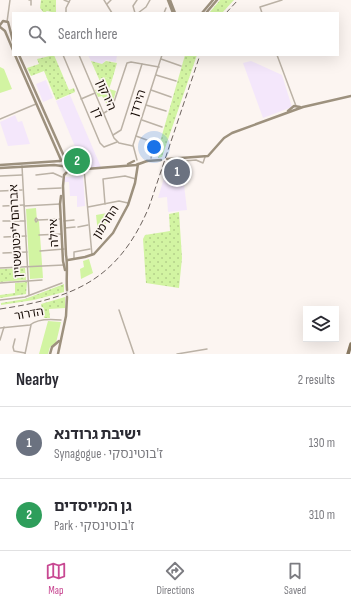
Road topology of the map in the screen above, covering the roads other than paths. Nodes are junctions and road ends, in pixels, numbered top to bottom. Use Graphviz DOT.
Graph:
graph roads {
  1 [pos="10,0"];
  2 [pos="29,0"];
  3 [pos="64,0"];
  4 [pos="104,0"];
  5 [pos="111,0"];
  6 [pos="137,0"];
  7 [pos="150,0"];
  8 [pos="169,0"];
  9 [pos="213,0"];
  10 [pos="217,0"];
  11 [pos="282,0"];
  12 [pos="69,1"];
  13 [pos="107,4"];
  14 [pos="31,5"];
  15 [pos="166,8"];
  16 [pos="66,12"];
  17 [pos="111,12"];
  18 [pos="136,12"];
  19 [pos="138,12"];
  20 [pos="164,12"];
  21 [pos="174,12"];
  22 [pos="203,12"];
  23 [pos="207,12"];
  24 [pos="262,12"];
  25 [pos="8,13"];
  26 [pos="8,24"];
  27 [pos="1,25"];
  28 [pos="12,38"];
  29 [pos="12,48"];
  30 [pos="15,56"];
  31 [pos="19,56"];
  32 [pos="63,56"];
  33 [pos="79,56"];
  34 [pos="162,56"];
  35 [pos="277,56"];
  36 [pos="161,59"];
  37 [pos="142,64"];
  38 [pos="181,66"];
  39 [pos="159,67"];
  40 [pos="156,75"];
  41 [pos="176,81"];
  42 [pos="151,90"];
  43 [pos="95,93"];
  44 [pos="171,96"];
  45 [pos="351,96"];
  46 [pos="81,99"];
  47 [pos="38,103"];
  48 [pos="146,105"];
  49 [pos="295,108"];
  50 [pos="166,111"];
  51 [pos="104,113"];
  52 [pos="0,119"];
  53 [pos="142,120"];
  54 [pos="162,126"];
  55 [pos="113,135"];
  56 [pos="136,136"];
  57 [pos="117,142"];
  58 [pos="133,146"];
  59 [pos="206,157"];
  60 [pos="151,158"];
  61 [pos="167,159"];
  62 [pos="68,160"];
  63 [pos="161,160"];
  64 [pos="60,161"];
  65 [pos="73,163"];
  66 [pos="136,163"];
  67 [pos="0,166"];
  68 [pos="22,166"];
  69 [pos="62,166"];
  70 [pos="70,168"];
  71 [pos="80,169"];
  72 [pos="84,169"];
  73 [pos="22,175"];
  74 [pos="36,175"];
  75 [pos="0,176"];
  76 [pos="171,176"];
  77 [pos="62,177"];
  78 [pos="136,178"];
  79 [pos="61,188"];
  80 [pos="38,189"];
  81 [pos="23,190"];
  82 [pos="0,191"];
  83 [pos="128,203"];
  84 [pos="62,204"];
  85 [pos="105,204"];
  86 [pos="3,206"];
  87 [pos="24,206"];
  88 [pos="88,207"];
  89 [pos="38,220"];
  90 [pos="63,220"];
  91 [pos="74,220"];
  92 [pos="3,221"];
  93 [pos="25,221"];
  94 [pos="89,225"];
  95 [pos="78,226"];
  96 [pos="75,227"];
  97 [pos="64,228"];
  98 [pos="63,234"];
  99 [pos="39,235"];
  100 [pos="26,236"];
  101 [pos="4,237"];
  102 [pos="64,249"];
  103 [pos="90,249"];
  104 [pos="40,251"];
  105 [pos="27,252"];
  106 [pos="3,253"];
  107 [pos="92,255"];
  108 [pos="75,259"];
  109 [pos="66,261"];
  110 [pos="28,266"];
  111 [pos="0,268"];
  112 [pos="42,280"];
  113 [pos="28,281"];
  114 [pos="0,283"];
  115 [pos="62,283"];
  116 [pos="67,290"];
  117 [pos="29,295"];
  118 [pos="67,297"];
  119 [pos="0,300"];
  120 [pos="119,310"];
  121 [pos="60,320"];
  122 [pos="30,325"];
  123 [pos="4,327"];
  124 [pos="0,328"];
  125 [pos="60,338"];
  126 [pos="15,339"];
  127 [pos="0,340"];
  128 [pos="351,344"];
  129 [pos="55,345"];
  130 [pos="59,347"];
  131 [pos="207,349"];
  132 [pos="14,351"];
  133 [pos="12,354"];
  134 [pos="25,354"];
  135 [pos="50,354"];
  136 [pos="58,354"];
  137 [pos="134,354"];
  138 [pos="177,354"];
  139 [pos="348,354"];
  1 -- 25 [label="street"];
  2 -- 14 [label="street"];
  3 -- 12 [label="street"];
  4 -- 13 [label="street"];
  5 -- 13 [label="street"];
  6 -- 18 [label="street"];
  7 -- 19 [label="street"];
  8 -- 21 [label="street"];
  9 -- 22 [label="street"];
  10 -- 23 [label="street"];
  11 -- 24 [label="street"];
  12 -- 16 [label="street"];
  13 -- 17 [label="street"];
  15 -- 20 [label="street"];
  25 -- 26 [label="street"];
  25 -- 27 [label="street"];
  26 -- 27 [label="street"];
  26 -- 27 [label="street"];
  26 -- 28 [label="street"];
  27 -- 29 [label="street"];
  30 -- 47 [label="street"];
  31 -- 47 [label="street"];
  32 -- 46 [label="street, דן"];
  33 -- 43 [label="street, הירקון"];
  34 -- 36 [label="street, הירדן"];
  35 -- 49 [label="street"];
  36 -- 38 [label="street"];
  36 -- 39 [label="street, הירדן"];
  37 -- 39 [label="street"];
  37 -- 51 [label="street"];
  37 -- 55 [label="street"];
  39 -- 40 [label="street, הירדן"];
  40 -- 41 [label="street"];
  40 -- 42 [label="street, הירדן"];
  42 -- 44 [label="street"];
  42 -- 48 [label="street, הירדן"];
  43 -- 46 [label="street"];
  43 -- 51 [label="street, הירקון"];
  45 -- 49 [label="street"];
  46 -- 57 [label="street, דן"];
  47 -- 52 [label="street"];
  47 -- 62 [label="street"];
  47 -- 64 [label="street, איילה"];
  48 -- 50 [label="street"];
  48 -- 53 [label="street, הירדן"];
  49 -- 59 [label="street"];
  51 -- 55 [label="street, הירקון"];
  53 -- 54 [label="street"];
  53 -- 56 [label="street, הירדן"];
  55 -- 57 [label="street, הירקון"];
  56 -- 58 [label="street, הירדן"];
  56 -- 60 [label="street"];
  57 -- 58 [label="street, דן"];
  58 -- 66 [label="street, הירדן"];
  59 -- 61 [label="street"];
  59 -- 76 [label="street"];
  62 -- 64 [label="street"];
  62 -- 65 [label="street"];
  63 -- 66 [label="street"];
  64 -- 67 [label="street"];
  64 -- 69 [label="street, איילה"];
  65 -- 70 [label="street, איילה"];
  65 -- 71 [label="street"];
  66 -- 72 [label="street"];
  66 -- 78 [label="street, החרמון"];
  67 -- 68 [label="street"];
  68 -- 69 [label="street"];
  68 -- 73 [label="street, אברהם ליכטנשטיין"];
  69 -- 70 [label="street"];
  69 -- 77 [label="street, איילה"];
  70 -- 71 [label="street"];
  70 -- 84 [label="street, איילה"];
  71 -- 72 [label="street"];
  72 -- 88 [label="street"];
  73 -- 75 [label="street"];
  73 -- 81 [label="street, אברהם ליכטנשטיין"];
  74 -- 77 [label="street"];
  77 -- 79 [label="street, איילה"];
  78 -- 83 [label="street, החרמון"];
  78 -- 85 [label="street"];
  79 -- 80 [label="street"];
  79 -- 84 [label="street, איילה"];
  81 -- 82 [label="street"];
  81 -- 87 [label="street, אברהם ליכטנשטיין"];
  83 -- 85 [label="street"];
  83 -- 107 [label="street, החרמון"];
  84 -- 87 [label="street"];
  84 -- 90 [label="street, איילה"];
  85 -- 88 [label="street"];
  86 -- 87 [label="street"];
  87 -- 93 [label="street, אברהם ליכטנשטיין"];
  88 -- 94 [label="street"];
  89 -- 90 [label="street"];
  90 -- 91 [label="street"];
  90 -- 97 [label="street, איילה"];
  90 -- 98 [label="street, איילה"];
  92 -- 93 [label="street"];
  93 -- 100 [label="street, אברהם ליכטנשטיין"];
  94 -- 95 [label="street"];
  94 -- 103 [label="street"];
  96 -- 97 [label="street"];
  97 -- 109 [label="street, איילה"];
  98 -- 99 [label="street"];
  98 -- 102 [label="street, איילה"];
  100 -- 101 [label="street"];
  100 -- 105 [label="street, אברהם ליכטנשטיין"];
  102 -- 104 [label="street"];
  102 -- 109 [label="street, איילה"];
  103 -- 107 [label="street"];
  103 -- 108 [label="street"];
  105 -- 106 [label="street"];
  105 -- 110 [label="street, אברהם ליכטנשטיין"];
  107 -- 108 [label="street, החרמון"];
  108 -- 109 [label="street, החרמון"];
  109 -- 110 [label="street"];
  109 -- 116 [label="street, איילה"];
  110 -- 111 [label="street"];
  110 -- 113 [label="street, אברהם ליכטנשטיין"];
  112 -- 113 [label="street"];
  113 -- 114 [label="street"];
  113 -- 117 [label="street, אברהם ליכטנשטיין"];
  115 -- 117 [label="street"];
  117 -- 119 [label="street"];
  118 -- 125 [label="street"];
  120 -- 137 [label="street"];
  121 -- 122 [label="street, הדרור"];
  122 -- 123 [label="street, הדרור"];
  122 -- 134 [label="street"];
  123 -- 124 [label="street, הדרור"];
  123 -- 127 [label="street"];
  125 -- 129 [label="street"];
  125 -- 130 [label="street"];
  126 -- 132 [label="street"];
  128 -- 139 [label="main road"];
  129 -- 130 [label="street"];
  129 -- 135 [label="street"];
  130 -- 136 [label="street"];
  131 -- 138 [label="street"];
  132 -- 133 [label="street"];
  132 -- 134 [label="street"];
}
